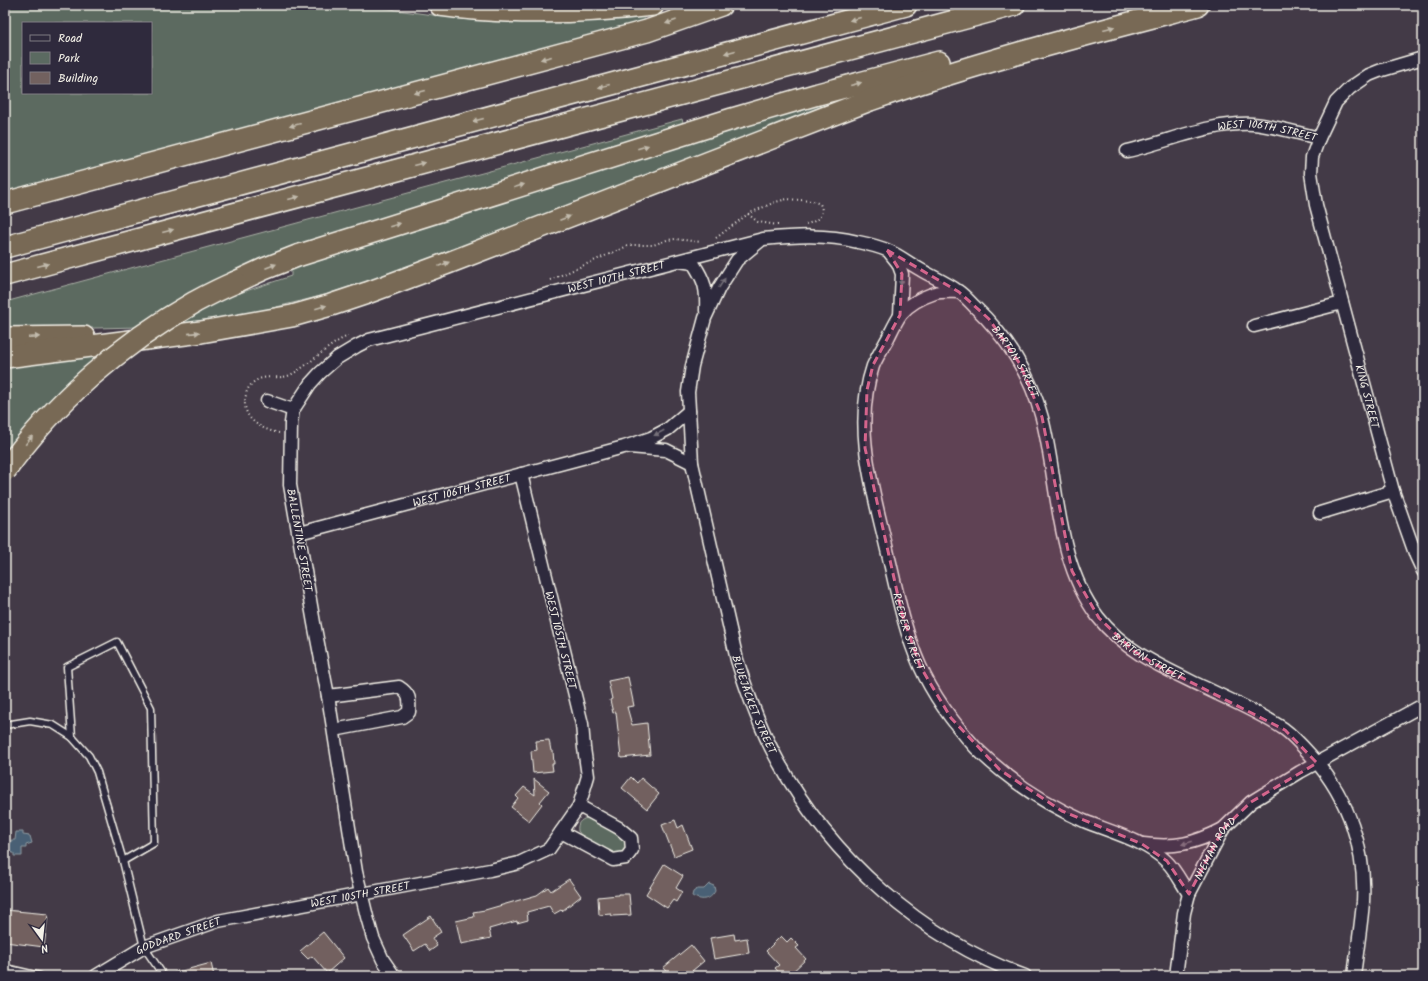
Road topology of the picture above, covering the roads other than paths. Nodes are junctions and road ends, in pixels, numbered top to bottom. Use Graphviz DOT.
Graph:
graph roads {
  1 [pos="440,5"];
  2 [pos="653,5"];
  3 [pos="721,5"];
  4 [pos="906,5"];
  5 [pos="1014,5"];
  6 [pos="1198,5"];
  7 [pos="1071,38"];
  8 [pos="1423,58"];
  9 [pos="1318,138"];
  10 [pos="1127,151"];
  11 [pos="5,203"];
  12 [pos="763,239"];
  13 [pos="5,247"];
  14 [pos="888,250"];
  15 [pos="678,260"];
  16 [pos="5,275"];
  17 [pos="959,292"];
  18 [pos="1342,303"];
  19 [pos="900,314"];
  20 [pos="705,318"];
  21 [pos="1254,326"];
  22 [pos="5,338"];
  23 [pos="155,338"];
  24 [pos="5,358"];
  25 [pos="267,401"];
  26 [pos="293,410"];
  27 [pos="689,411"];
  28 [pos="624,447"];
  29 [pos="692,463"];
  30 [pos="5,471"];
  31 [pos="521,474"];
  32 [pos="1393,491"];
  33 [pos="1320,513"];
  34 [pos="299,533"];
  35 [pos="1423,571"];
  36 [pos="328,696"];
  37 [pos="1423,705"];
  38 [pos="5,725"];
  39 [pos="334,730"];
  40 [pos="72,737"];
  41 [pos="1317,763"];
  42 [pos="579,806"];
  43 [pos="1223,829"];
  44 [pos="561,832"];
  45 [pos="1142,844"];
  46 [pos="123,861"];
  47 [pos="361,893"];
  48 [pos="1189,894"];
  49 [pos="267,911"];
  50 [pos="144,947"];
  51 [pos="5,968"];
  52 [pos="40,976"];
  53 [pos="96,976"];
  54 [pos="161,976"];
  55 [pos="394,976"];
  56 [pos="1025,976"];
  57 [pos="1176,976"];
  58 [pos="1354,976"];
  1 -- 2 [label="highway"];
  3 -- 11 [label="highway, one-way"];
  4 -- 13 [label="highway, one-way"];
  16 -- 5 [label="highway, one-way"];
  7 -- 6 [label="highway, one-way"];
  23 -- 7 [label="highway, one-way"];
  30 -- 7 [label="highway, one-way, bridge"];
  8 -- 9 [label="street, WEST 106TH STREET"];
  9 -- 10 [label="street, WEST 106TH STREET"];
  9 -- 18 [label="street, KING STREET"];
  12 -- 14 [label="street, WEST 107TH STREET"];
  12 -- 15 [label="street, WEST 107TH STREET"];
  20 -- 12 [label="street, BLUEJACKET STREET, one-way"];
  14 -- 17 [label="street, WEST 107TH STREET"];
  14 -- 19 [label="street, REEDER STREET, one-way"];
  15 -- 20 [label="street, BLUEJACKET STREET"];
  15 -- 26 [label="street, WEST 107TH STREET"];
  17 -- 19 [label="street, REEDER STREET"];
  17 -- 41 [label="street, BARTON STREET"];
  18 -- 21 [label="street"];
  18 -- 32 [label="street, KING STREET"];
  19 -- 45 [label="street, REEDER STREET"];
  20 -- 27 [label="street, BLUEJACKET STREET"];
  22 -- 23 [label="highway, one-way"];
  23 -- 24 [label="highway"];
  25 -- 26 [label="street"];
  26 -- 34 [label="street, BALLENTINE STREET"];
  27 -- 28 [label="street, WEST 106TH STREET, one-way"];
  27 -- 29 [label="street, BLUEJACKET STREET"];
  28 -- 29 [label="street, WEST 106TH STREET"];
  28 -- 31 [label="street, WEST 106TH STREET"];
  29 -- 56 [label="street, BLUEJACKET STREET"];
  31 -- 34 [label="street, WEST 106TH STREET"];
  31 -- 42 [label="street, WEST 105TH STREET"];
  32 -- 33 [label="street"];
  32 -- 35 [label="street, KING STREET"];
  34 -- 36 [label="street, BALLENTINE STREET"];
  36 -- 39 [label="street, BALLENTINE STREET"];
  36 -- 39 [label="street"];
  37 -- 41 [label="street"];
  38 -- 40 [label="lane"];
  39 -- 47 [label="street, BALLENTINE STREET"];
  40 -- 46 [label="lane"];
  40 -- 46 [label="lane"];
  41 -- 43 [label="street, NIEMAN ROAD"];
  41 -- 58 [label="street, BARTON STREET"];
  42 -- 44 [label="street, WEST 105TH STREET"];
  42 -- 44 [label="street"];
  43 -- 45 [label="street, REEDER STREET, one-way"];
  43 -- 48 [label="street, NIEMAN ROAD"];
  44 -- 47 [label="street, WEST 105TH STREET"];
  45 -- 48 [label="street, REEDER STREET"];
  46 -- 50 [label="lane"];
  47 -- 49 [label="street, WEST 105TH STREET"];
  47 -- 55 [label="street, BALLENTINE STREET"];
  48 -- 57 [label="street, NIEMAN ROAD"];
  49 -- 50 [label="street, GODDARD STREET"];
  50 -- 53 [label="street, GODDARD STREET"];
  50 -- 54 [label="lane"];
  51 -- 52 [label="lane"];
}
